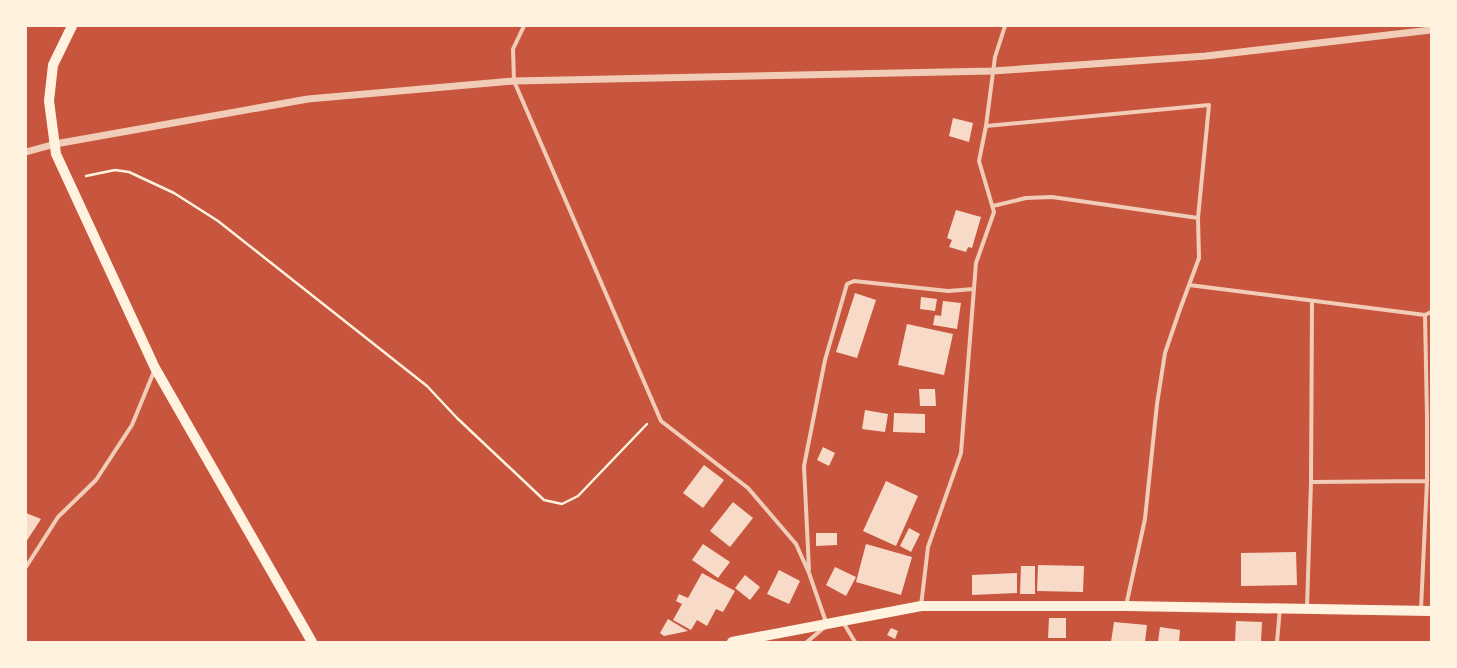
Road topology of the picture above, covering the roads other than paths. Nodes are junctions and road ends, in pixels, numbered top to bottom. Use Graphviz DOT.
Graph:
graph roads {
  1 [pos="72,26"];
  2 [pos="524,26"];
  3 [pos="1005,26"];
  4 [pos="1431,30"];
  5 [pos="993,71"];
  6 [pos="514,81"];
  7 [pos="986,126"];
  8 [pos="55,144"];
  9 [pos="26,152"];
  10 [pos="993,206"];
  11 [pos="1198,218"];
  12 [pos="1189,285"];
  13 [pos="974,289"];
  14 [pos="1312,300"];
  15 [pos="1431,312"];
  16 [pos="1425,315"];
  17 [pos="155,368"];
  18 [pos="1426,481"];
  19 [pos="1311,482"];
  20 [pos="1429,488"];
  21 [pos="26,567"];
  22 [pos="809,574"];
  23 [pos="921,606"];
  24 [pos="1126,606"];
  25 [pos="1280,608"];
  26 [pos="1307,608"];
  27 [pos="1426,610"];
  28 [pos="842,621"];
  29 [pos="827,624"];
  30 [pos="312,642"];
  31 [pos="732,642"];
  32 [pos="807,642"];
  33 [pos="855,642"];
  34 [pos="1277,642"];
  1 -- 8 [label="main road"];
  2 -- 6 [label="street"];
  3 -- 5 [label="street"];
  4 -- 5 [label="street"];
  5 -- 6 [label="street"];
  5 -- 7 [label="street"];
  6 -- 8 [label="street"];
  6 -- 22 [label="street"];
  7 -- 10 [label="street"];
  7 -- 11 [label="street"];
  8 -- 9 [label="street"];
  8 -- 17 [label="main road"];
  10 -- 11 [label="street"];
  10 -- 13 [label="street"];
  11 -- 12 [label="street"];
  12 -- 14 [label="street"];
  12 -- 24 [label="street"];
  13 -- 22 [label="street"];
  13 -- 23 [label="street"];
  14 -- 16 [label="street"];
  14 -- 19 [label="street"];
  15 -- 16 [label="street"];
  16 -- 18 [label="street"];
  17 -- 21 [label="street"];
  17 -- 30 [label="main road"];
  18 -- 19 [label="street"];
  18 -- 20 [label="street"];
  19 -- 26 [label="street"];
  20 -- 27 [label="street"];
  22 -- 29 [label="street"];
  23 -- 24 [label="main road"];
  23 -- 28 [label="main road"];
  24 -- 25 [label="main road"];
  25 -- 26 [label="main road"];
  25 -- 34 [label="street"];
  26 -- 27 [label="main road"];
  28 -- 29 [label="main road"];
  28 -- 33 [label="street"];
  29 -- 31 [label="main road"];
  29 -- 32 [label="street"];
}
